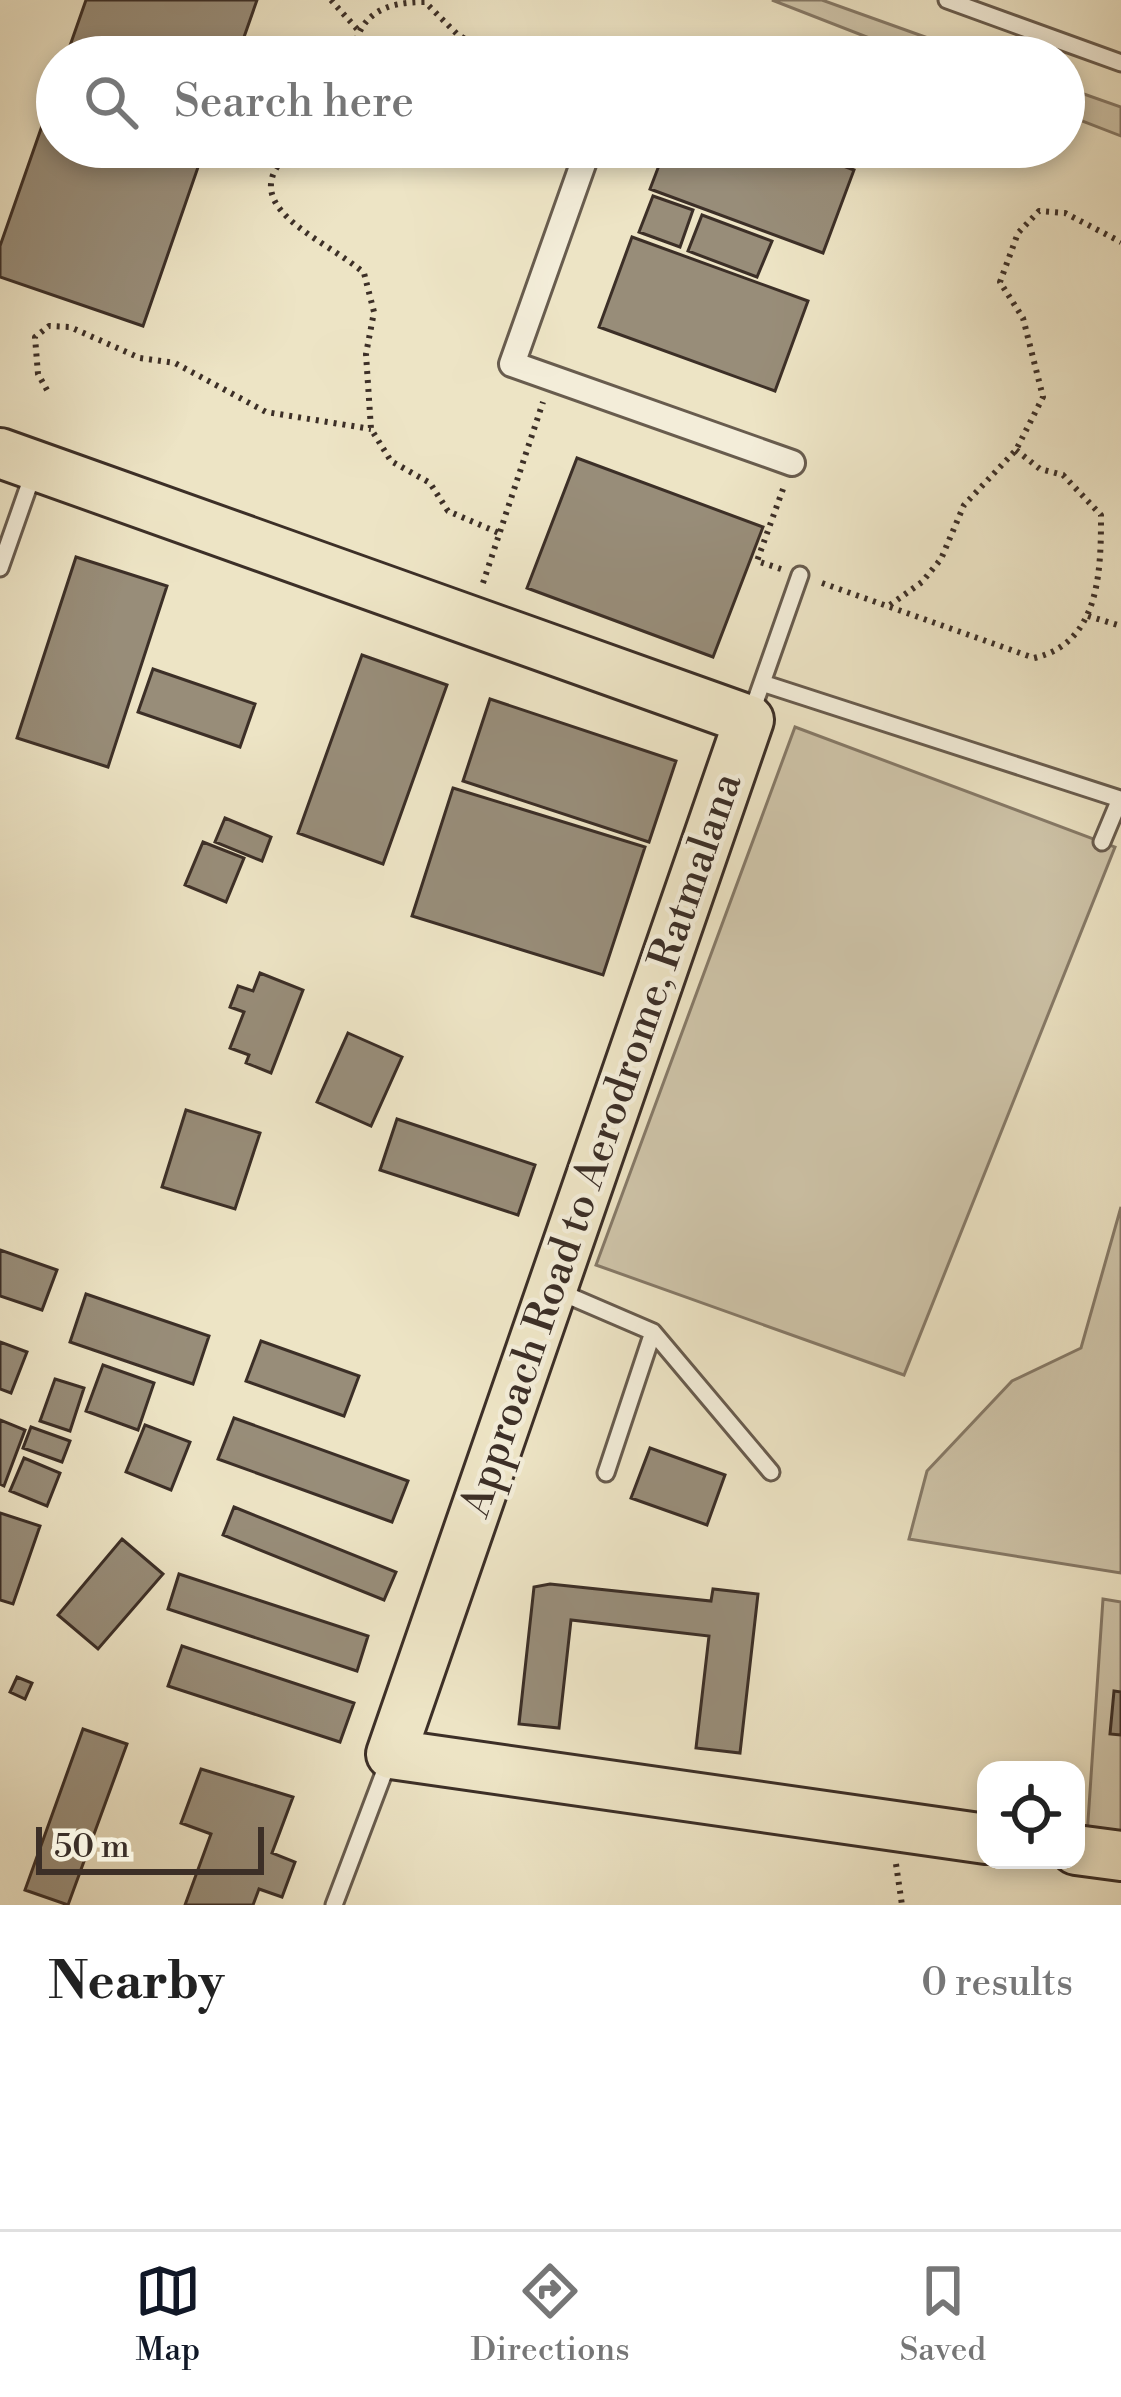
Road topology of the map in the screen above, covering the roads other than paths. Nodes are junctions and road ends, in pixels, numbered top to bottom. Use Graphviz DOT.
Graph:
graph roads {
  1 [pos="946,0"];
  2 [pos="1046,36"];
  3 [pos="1085,50"];
  4 [pos="1121,63"];
  5 [pos="582,168"];
  6 [pos="18,459"];
  7 [pos="792,463"];
  8 [pos="0,568"];
  9 [pos="800,575"];
  10 [pos="755,701"];
  11 [pos="1102,842"];
  12 [pos="552,1289"];
  13 [pos="652,1332"];
  14 [pos="771,1472"];
  15 [pos="606,1473"];
  16 [pos="391,1754"];
  17 [pos="977,1838"];
  18 [pos="1085,1851"];
  19 [pos="1121,1856"];
  20 [pos="334,1905"];
  1 -- 2 [label="lane"];
  3 -- 4 [label="lane"];
  5 -- 7 [label="street"];
  6 -- 8 [label="lane"];
  6 -- 10 [label="main road, Approach Road to Aerodrome, Ratmalana"];
  9 -- 10 [label="lane"];
  10 -- 11 [label="lane"];
  10 -- 12 [label="main road, Approach Road to Aerodrome, Ratmalana"];
  12 -- 13 [label="lane"];
  12 -- 16 [label="main road, Approach Road to Aerodrome, Ratmalana"];
  13 -- 14 [label="lane"];
  13 -- 15 [label="lane"];
  16 -- 17 [label="main road"];
  16 -- 20 [label="lane"];
  18 -- 19 [label="main road"];
}
